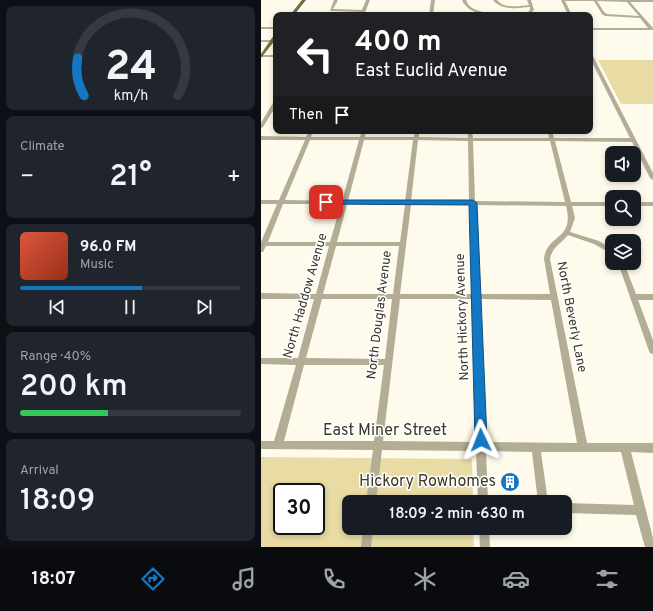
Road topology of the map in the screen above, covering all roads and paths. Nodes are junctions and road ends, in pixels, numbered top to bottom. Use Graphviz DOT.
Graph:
graph roads {
  1 [pos="304,0"];
  2 [pos="336,0"];
  3 [pos="369,0"];
  4 [pos="433,0"];
  5 [pos="464,0"];
  6 [pos="495,0"];
  7 [pos="529,0"];
  8 [pos="563,0"];
  9 [pos="595,1"];
  10 [pos="628,1"];
  11 [pos="653,1"];
  12 [pos="531,6"];
  13 [pos="364,11"];
  14 [pos="294,12"];
  15 [pos="431,12"];
  16 [pos="478,12"];
  17 [pos="531,12"];
  18 [pos="569,12"];
  19 [pos="641,17"];
  20 [pos="261,28"];
  21 [pos="273,28"];
  22 [pos="593,29"];
  23 [pos="652,29"];
  24 [pos="261,41"];
  25 [pos="273,41"];
  26 [pos="261,56"];
  27 [pos="273,56"];
  28 [pos="593,62"];
  29 [pos="273,107"];
  30 [pos="261,127"];
  31 [pos="310,134"];
  32 [pos="363,134"];
  33 [pos="417,134"];
  34 [pos="470,134"];
  35 [pos="551,134"];
  36 [pos="261,138"];
  37 [pos="308,138"];
  38 [pos="362,139"];
  39 [pos="416,139"];
  40 [pos="470,139"];
  41 [pos="552,139"];
  42 [pos="633,140"];
  43 [pos="653,178"];
  44 [pos="261,202"];
  45 [pos="282,202"];
  46 [pos="345,202"];
  47 [pos="408,203"];
  48 [pos="473,203"];
  49 [pos="569,204"];
  50 [pos="605,204"];
  51 [pos="641,204"];
  52 [pos="653,204"];
  53 [pos="567,233"];
  54 [pos="334,244"];
  55 [pos="402,244"];
  56 [pos="262,246"];
  57 [pos="605,247"];
  58 [pos="623,270"];
  59 [pos="261,296"];
  60 [pos="319,296"];
  61 [pos="396,296"];
  62 [pos="477,297"];
  63 [pos="555,297"];
  64 [pos="633,297"];
  65 [pos="653,297"];
  66 [pos="653,351"];
  67 [pos="261,361"];
  68 [pos="299,362"];
  69 [pos="388,362"];
  70 [pos="261,445"];
  71 [pos="278,445"];
  72 [pos="378,446"];
  73 [pos="481,446"];
  74 [pos="536,447"];
  75 [pos="583,447"];
  76 [pos="625,447"];
  77 [pos="653,448"];
  78 [pos="372,495"];
  79 [pos="483,495"];
  80 [pos="542,495"];
  81 [pos="572,508"];
  82 [pos="640,510"];
  83 [pos="367,535"];
  84 [pos="484,535"];
  85 [pos="366,547"];
  86 [pos="485,547"];
  87 [pos="651,547"];
  1 -- 14 [label="main road"];
  2 -- 13 [label="street"];
  3 -- 13 [label="street"];
  4 -- 15 [label="street"];
  5 -- 16 [label="street"];
  6 -- 12 [label="street"];
  7 -- 12 [label="street"];
  8 -- 9 [label="street"];
  8 -- 18 [label="street"];
  9 -- 10 [label="street"];
  9 -- 19 [label="street"];
  10 -- 11 [label="street"];
  10 -- 19 [label="street"];
  12 -- 17 [label="street"];
  19 -- 23 [label="street"];
  20 -- 21 [label="street"];
  22 -- 23 [label="street"];
  24 -- 25 [label="street"];
  25 -- 26 [label="main road"];
  26 -- 27 [label="street"];
  28 -- 42 [label="street"];
  29 -- 30 [label="street"];
  31 -- 37 [label="street"];
  32 -- 38 [label="street, North Haddow Avenue"];
  33 -- 39 [label="street, North Douglas Avenue"];
  34 -- 40 [label="street, North Hickory Avenue"];
  35 -- 41 [label="street"];
  36 -- 37 [label="street"];
  37 -- 38 [label="street"];
  37 -- 45 [label="street"];
  38 -- 39 [label="street"];
  38 -- 46 [label="street, North Haddow Avenue"];
  39 -- 40 [label="street"];
  39 -- 47 [label="street, North Douglas Avenue"];
  40 -- 41 [label="street"];
  40 -- 48 [label="street, North Hickory Avenue"];
  41 -- 42 [label="street"];
  41 -- 49 [label="street"];
  42 -- 43 [label="street"];
  44 -- 45 [label="street"];
  45 -- 46 [label="street"];
  45 -- 56 [label="street"];
  46 -- 47 [label="street"];
  46 -- 54 [label="street, North Haddow Avenue"];
  47 -- 48 [label="street"];
  47 -- 55 [label="street, North Douglas Avenue"];
  48 -- 49 [label="street"];
  48 -- 62 [label="street, North Hickory Avenue"];
  49 -- 50 [label="street"];
  49 -- 53 [label="street"];
  51 -- 52 [label="street"];
  53 -- 57 [label="street"];
  53 -- 63 [label="street, North Beverly Lane"];
  54 -- 55 [label="street"];
  54 -- 56 [label="street"];
  54 -- 60 [label="street, North Haddow Avenue"];
  55 -- 61 [label="street, North Douglas Avenue"];
  58 -- 64 [label="street"];
  59 -- 60 [label="street"];
  60 -- 61 [label="street"];
  60 -- 68 [label="street, North Haddow Avenue"];
  61 -- 62 [label="street"];
  61 -- 69 [label="street, North Douglas Avenue"];
  62 -- 63 [label="street"];
  62 -- 73 [label="street, North Hickory Avenue"];
  63 -- 75 [label="street, North Beverly Lane"];
  64 -- 65 [label="street"];
  64 -- 66 [label="street"];
  67 -- 68 [label="street"];
  68 -- 69 [label="street"];
  68 -- 71 [label="street, North Haddow Avenue"];
  69 -- 72 [label="street, North Douglas Avenue"];
  70 -- 71 [label="street, East Miner Street"];
  71 -- 72 [label="street, East Miner Street"];
  72 -- 73 [label="street, East Miner Street"];
  72 -- 78 [label="street, North Douglas Avenue"];
  73 -- 74 [label="street, East Miner Street"];
  73 -- 79 [label="street, North Hickory Avenue"];
  74 -- 75 [label="street, East Miner Street"];
  74 -- 80 [label="street"];
  75 -- 76 [label="street, East Miner Street"];
  76 -- 77 [label="street, East Miner Street"];
  76 -- 82 [label="street"];
  81 -- 82 [label="street"];
  82 -- 87 [label="street"];
  83 -- 85 [label="street"];
  84 -- 86 [label="street"];
}
